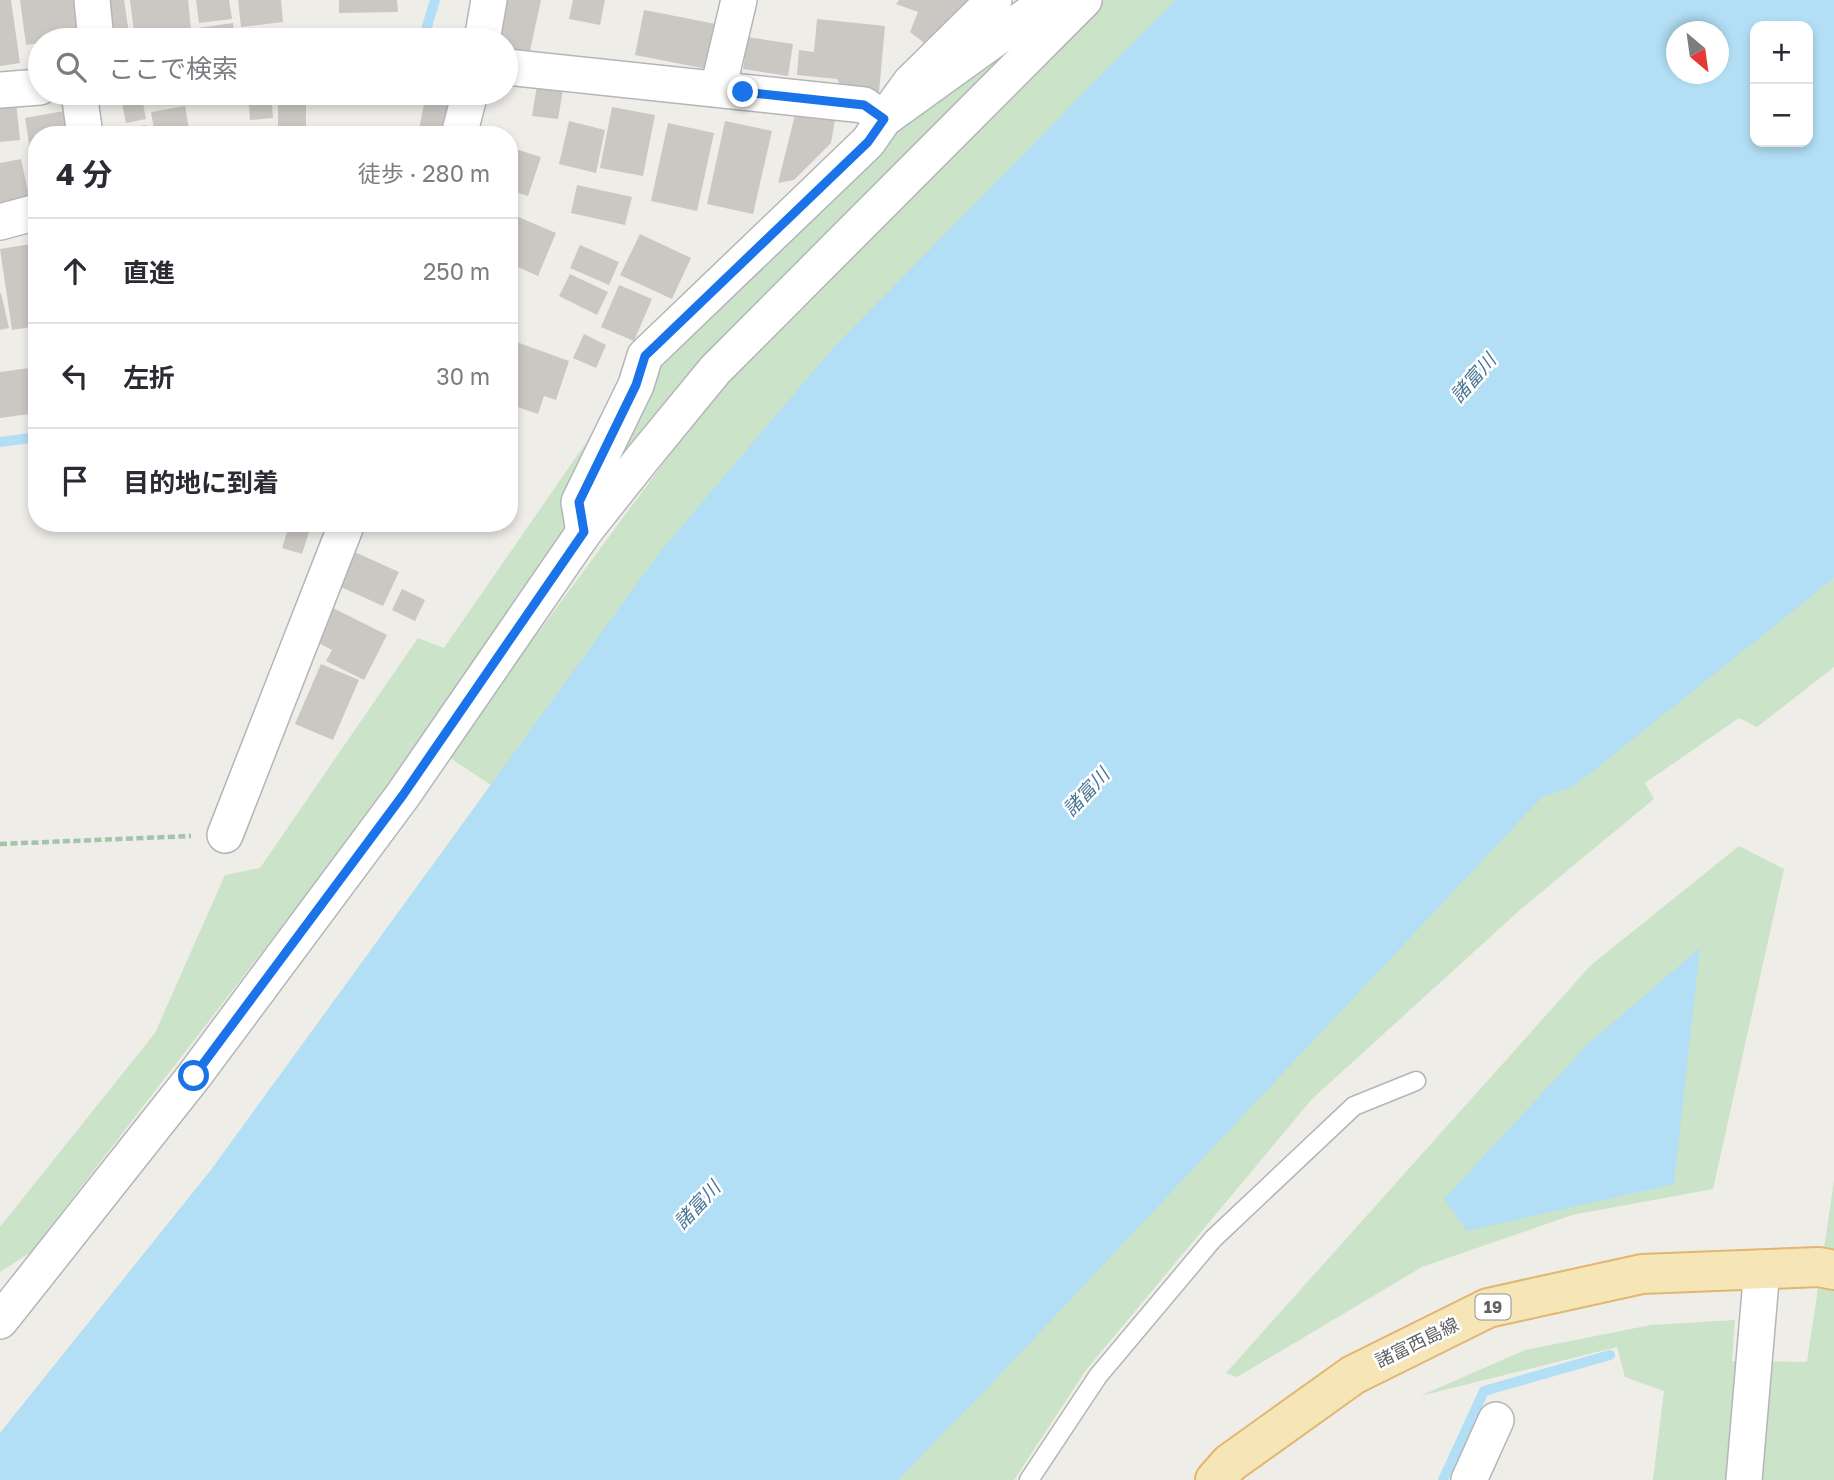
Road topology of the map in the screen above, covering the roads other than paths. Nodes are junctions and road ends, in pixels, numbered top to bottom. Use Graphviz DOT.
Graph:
graph roads {
  1 [pos="92,0"];
  2 [pos="489,0"];
  3 [pos="739,0"];
  4 [pos="994,0"];
  5 [pos="1049,0"];
  6 [pos="1084,0"];
  7 [pos="95,28"];
  8 [pos="484,28"];
  9 [pos="518,68"];
  10 [pos="28,88"];
  11 [pos="718,89"];
  12 [pos="0,90"];
  13 [pos="81,105"];
  14 [pos="467,105"];
  15 [pos="884,119"];
  16 [pos="84,126"];
  17 [pos="461,126"];
  18 [pos="28,214"];
  19 [pos="0,222"];
  20 [pos="343,532"];
  21 [pos="584,532"];
  22 [pos="225,835"];
  23 [pos="1416,1081"];
  24 [pos="1762,1269"];
  25 [pos="1826,1269"];
  26 [pos="0,1321"];
  27 [pos="1496,1420"];
  28 [pos="1029,1480"];
  29 [pos="1215,1480"];
  30 [pos="1469,1480"];
  31 [pos="1744,1480"];
  1 -- 7 [label="street"];
  2 -- 8 [label="street"];
  3 -- 11 [label="street"];
  4 -- 15 [label="street"];
  5 -- 15 [label="street"];
  6 -- 21 [label="street"];
  9 -- 11 [label="street"];
  10 -- 12 [label="street"];
  11 -- 15 [label="street"];
  13 -- 16 [label="street"];
  14 -- 17 [label="street"];
  15 -- 21 [label="street"];
  18 -- 19 [label="street"];
  20 -- 22 [label="street"];
  21 -- 26 [label="street"];
  23 -- 28 [label="lane"];
  24 -- 25 [label="main road, 諸富西島線 / 19"];
  24 -- 29 [label="main road, 諸富西島線 / 19"];
  24 -- 31 [label="street"];
  27 -- 30 [label="street"];
}
